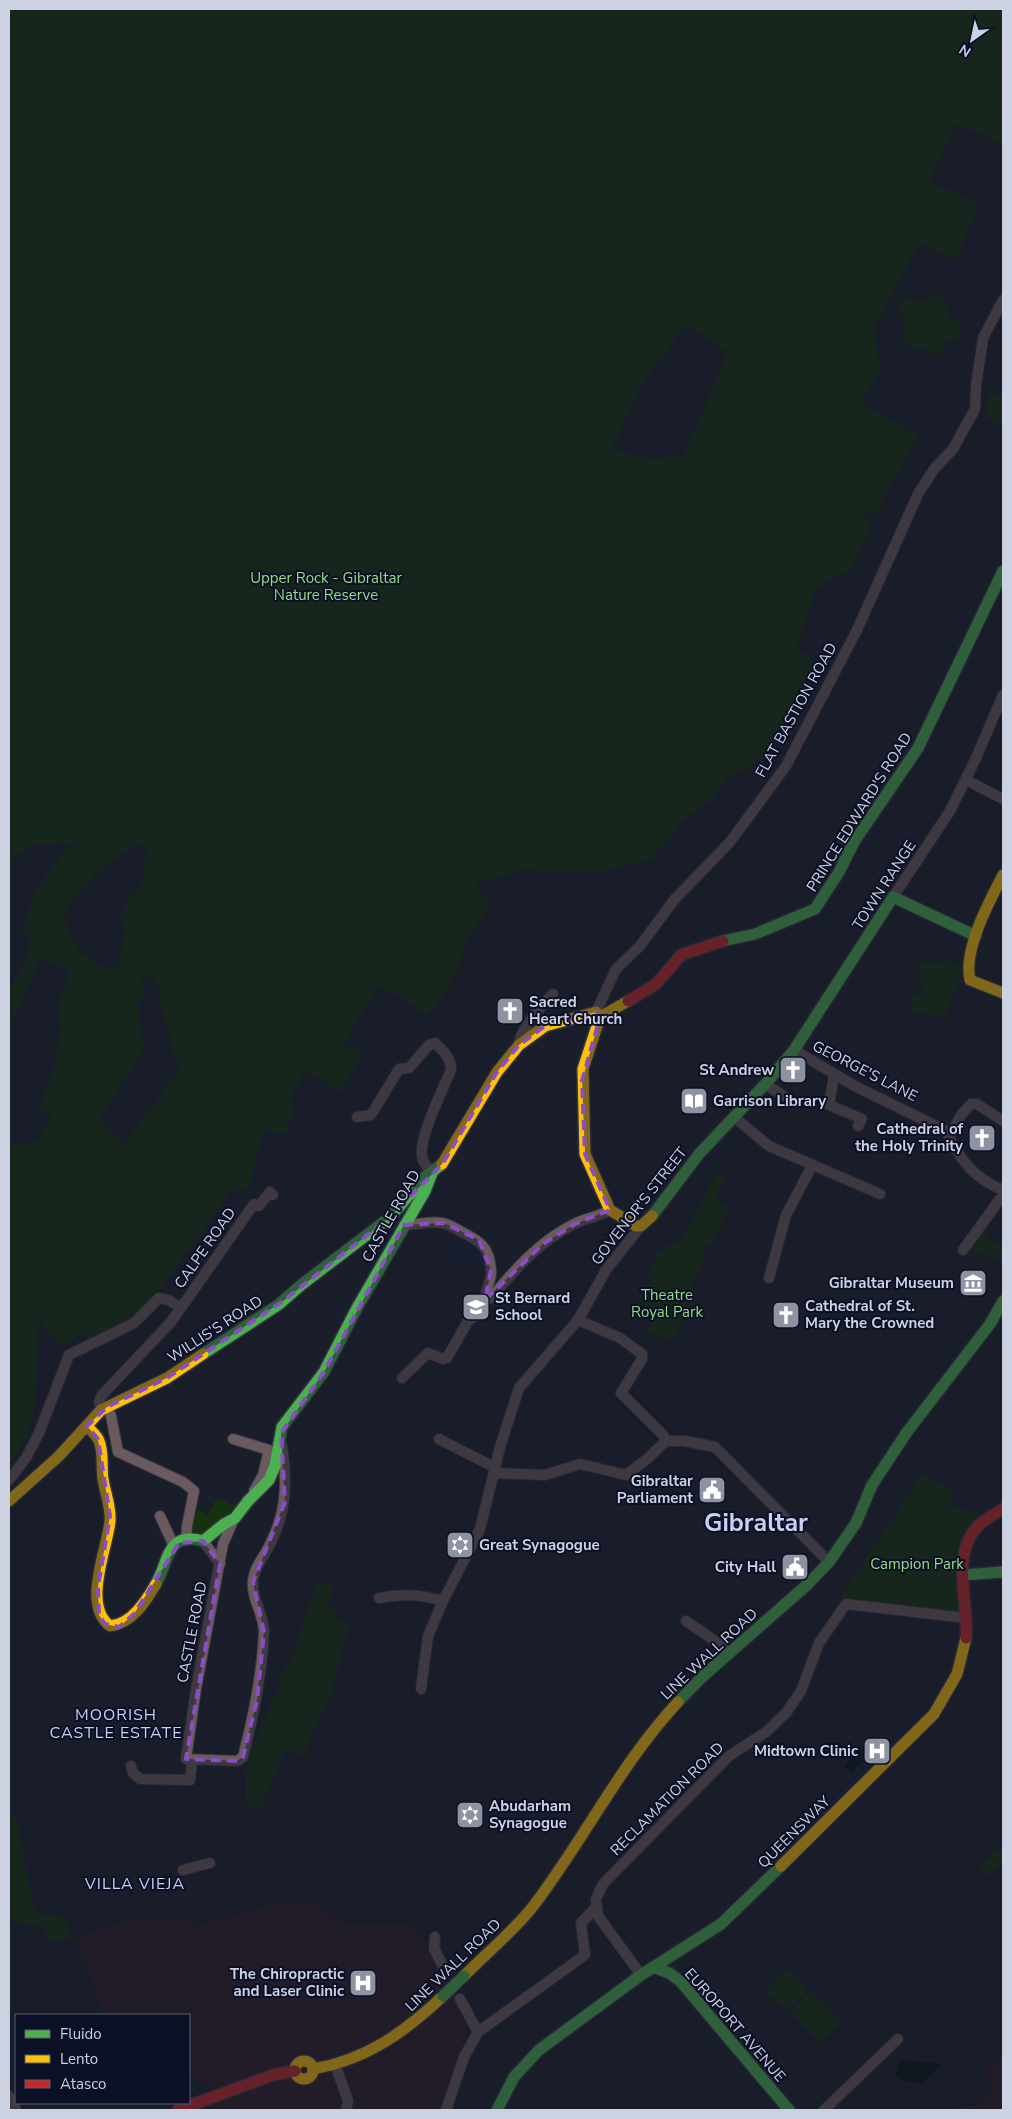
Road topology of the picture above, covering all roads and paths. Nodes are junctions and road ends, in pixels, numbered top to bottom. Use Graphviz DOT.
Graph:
graph roads {
  1 [pos="1003,300"];
  2 [pos="1003,571"];
  3 [pos="1003,695"];
  4 [pos="966,780"];
  5 [pos="1003,799"];
  6 [pos="1003,875"];
  7 [pos="893,897"];
  8 [pos="976,936"];
  9 [pos="1003,993"];
  10 [pos="553,994"];
  11 [pos="600,1017"];
  12 [pos="519,1045"];
  13 [pos="794,1050"];
  14 [pos="834,1075"];
  15 [pos="767,1082"];
  16 [pos="787,1098"];
  17 [pos="357,1116"];
  18 [pos="734,1117"];
  19 [pos="1003,1121"];
  20 [pos="858,1126"];
  21 [pos="950,1133"];
  22 [pos="812,1166"];
  23 [pos="432,1173"];
  24 [pos="1003,1190"];
  25 [pos="880,1194"];
  26 [pos="273,1195"];
  27 [pos="1003,1198"];
  28 [pos="610,1210"];
  29 [pos="404,1225"];
  30 [pos="641,1226"];
  31 [pos="963,1250"];
  32 [pos="769,1278"];
  33 [pos="485,1300"];
  34 [pos="1003,1301"];
  35 [pos="180,1307"];
  36 [pos="578,1320"];
  37 [pos="402,1378"];
  38 [pos="104,1408"];
  39 [pos="87,1426"];
  40 [pos="282,1431"];
  41 [pos="233,1439"];
  42 [pos="439,1439"];
  43 [pos="666,1441"];
  44 [pos="494,1470"];
  45 [pos="9,1480"];
  46 [pos="249,1500"];
  47 [pos="9,1501"];
  48 [pos="1003,1509"];
  49 [pos="160,1516"];
  50 [pos="234,1519"];
  51 [pos="186,1541"];
  52 [pos="203,1541"];
  53 [pos="174,1546"];
  54 [pos="829,1562"];
  55 [pos="220,1564"];
  56 [pos="1003,1572"];
  57 [pos="964,1575"];
  58 [pos="378,1598"];
  59 [pos="443,1602"];
  60 [pos="966,1618"];
  61 [pos="686,1622"];
  62 [pos="731,1652"];
  63 [pos="421,1689"];
  64 [pos="192,1760"];
  65 [pos="131,1766"];
  66 [pos="210,1863"];
  67 [pos="183,1870"];
  68 [pos="596,1907"];
  69 [pos="435,1937"];
  70 [pos="691,1944"];
  71 [pos="653,1967"];
  72 [pos="446,1973"];
  73 [pos="641,1975"];
  74 [pos="680,1981"];
  75 [pos="460,1999"];
  76 [pos="478,2032"];
  77 [pos="898,2039"];
  78 [pos="335,2064"];
  79 [pos="9,2096"];
  80 [pos="16,2110"];
  81 [pos="178,2110"];
  82 [pos="346,2110"];
  83 [pos="446,2110"];
  84 [pos="497,2110"];
  85 [pos="789,2110"];
  86 [pos="824,2110"];
  1 -- 11 [label="street, FLAT BASTION ROAD"];
  2 -- 11 [label="street, PRINCE EDWARD'S ROAD"];
  3 -- 4 [label="street, TOWN RANGE"];
  4 -- 5 [label="street"];
  4 -- 7 [label="street, TOWN RANGE"];
  6 -- 8 [label="street"];
  7 -- 8 [label="street"];
  7 -- 13 [label="street, TOWN RANGE"];
  8 -- 9 [label="street"];
  10 -- 12 [label="street"];
  11 -- 12 [label="street, CASTLE ROAD"];
  11 -- 28 [label="street"];
  12 -- 23 [label="street, CASTLE ROAD"];
  13 -- 14 [label="street, GEORGE'S LANE"];
  13 -- 15 [label="street, TOWN RANGE"];
  14 -- 20 [label="street"];
  14 -- 21 [label="street, GEORGE'S LANE"];
  15 -- 16 [label="street"];
  15 -- 18 [label="street, GOVENOR'S STREET"];
  17 -- 23 [label="street"];
  18 -- 22 [label="street"];
  18 -- 30 [label="street, GOVENOR'S STREET"];
  19 -- 21 [label="street"];
  21 -- 24 [label="street"];
  22 -- 25 [label="street"];
  22 -- 32 [label="street"];
  23 -- 29 [label="street, CASTLE ROAD"];
  23 -- 38 [label="street, WILLIS’S ROAD"];
  26 -- 35 [label="street, CALPE ROAD"];
  27 -- 31 [label="street"];
  28 -- 30 [label="street"];
  28 -- 33 [label="street"];
  29 -- 33 [label="street"];
  29 -- 40 [label="street, CASTLE ROAD"];
  30 -- 36 [label="street, GOVENOR'S STREET"];
  33 -- 37 [label="street"];
  34 -- 54 [label="street, LINE WALL ROAD"];
  35 -- 38 [label="street, CALPE ROAD"];
  35 -- 45 [label="street, CALPE ROAD"];
  36 -- 43 [label="street"];
  36 -- 44 [label="street, GOVENOR'S STREET"];
  38 -- 39 [label="street, WILLIS’S ROAD"];
  38 -- 51 [label="street"];
  39 -- 47 [label="street, WILLIS’S ROAD"];
  39 -- 53 [label="street"];
  40 -- 46 [label="street"];
  40 -- 64 [label="street"];
  41 -- 46 [label="street"];
  42 -- 44 [label="street"];
  43 -- 44 [label="street"];
  43 -- 54 [label="street"];
  44 -- 59 [label="street, GOVENOR'S STREET"];
  46 -- 50 [label="street"];
  48 -- 57 [label="street, QUEENSWAY"];
  49 -- 53 [label="street"];
  50 -- 52 [label="street"];
  50 -- 55 [label="street, CASTLE ROAD"];
  51 -- 52 [label="street"];
  51 -- 53 [label="street"];
  52 -- 55 [label="street, CASTLE ROAD"];
  54 -- 62 [label="street, LINE WALL ROAD"];
  55 -- 64 [label="street, CASTLE ROAD"];
  56 -- 57 [label="street"];
  57 -- 60 [label="street, QUEENSWAY"];
  58 -- 59 [label="street"];
  59 -- 63 [label="street, GOVENOR'S STREET"];
  60 -- 68 [label="street, RECLAMATION ROAD"];
  60 -- 70 [label="street, QUEENSWAY"];
  61 -- 62 [label="street"];
  62 -- 78 [label="street, LINE WALL ROAD, bridge"];
  64 -- 65 [label="street"];
  66 -- 67 [label="street"];
  68 -- 73 [label="street"];
  68 -- 76 [label="street"];
  69 -- 72 [label="street"];
  70 -- 71 [label="street, QUEENSWAY"];
  70 -- 74 [label="street"];
  71 -- 73 [label="street, QUEENSWAY"];
  71 -- 74 [label="street, EUROPORT AVENUE"];
  73 -- 84 [label="street, QUEENSWAY"];
  74 -- 85 [label="street, EUROPORT AVENUE"];
  75 -- 76 [label="street"];
  76 -- 83 [label="street"];
  77 -- 86 [label="street"];
  78 -- 81 [label="street, LINE WALL ROAD"];
  78 -- 82 [label="street"];
  79 -- 80 [label="street"];
}
